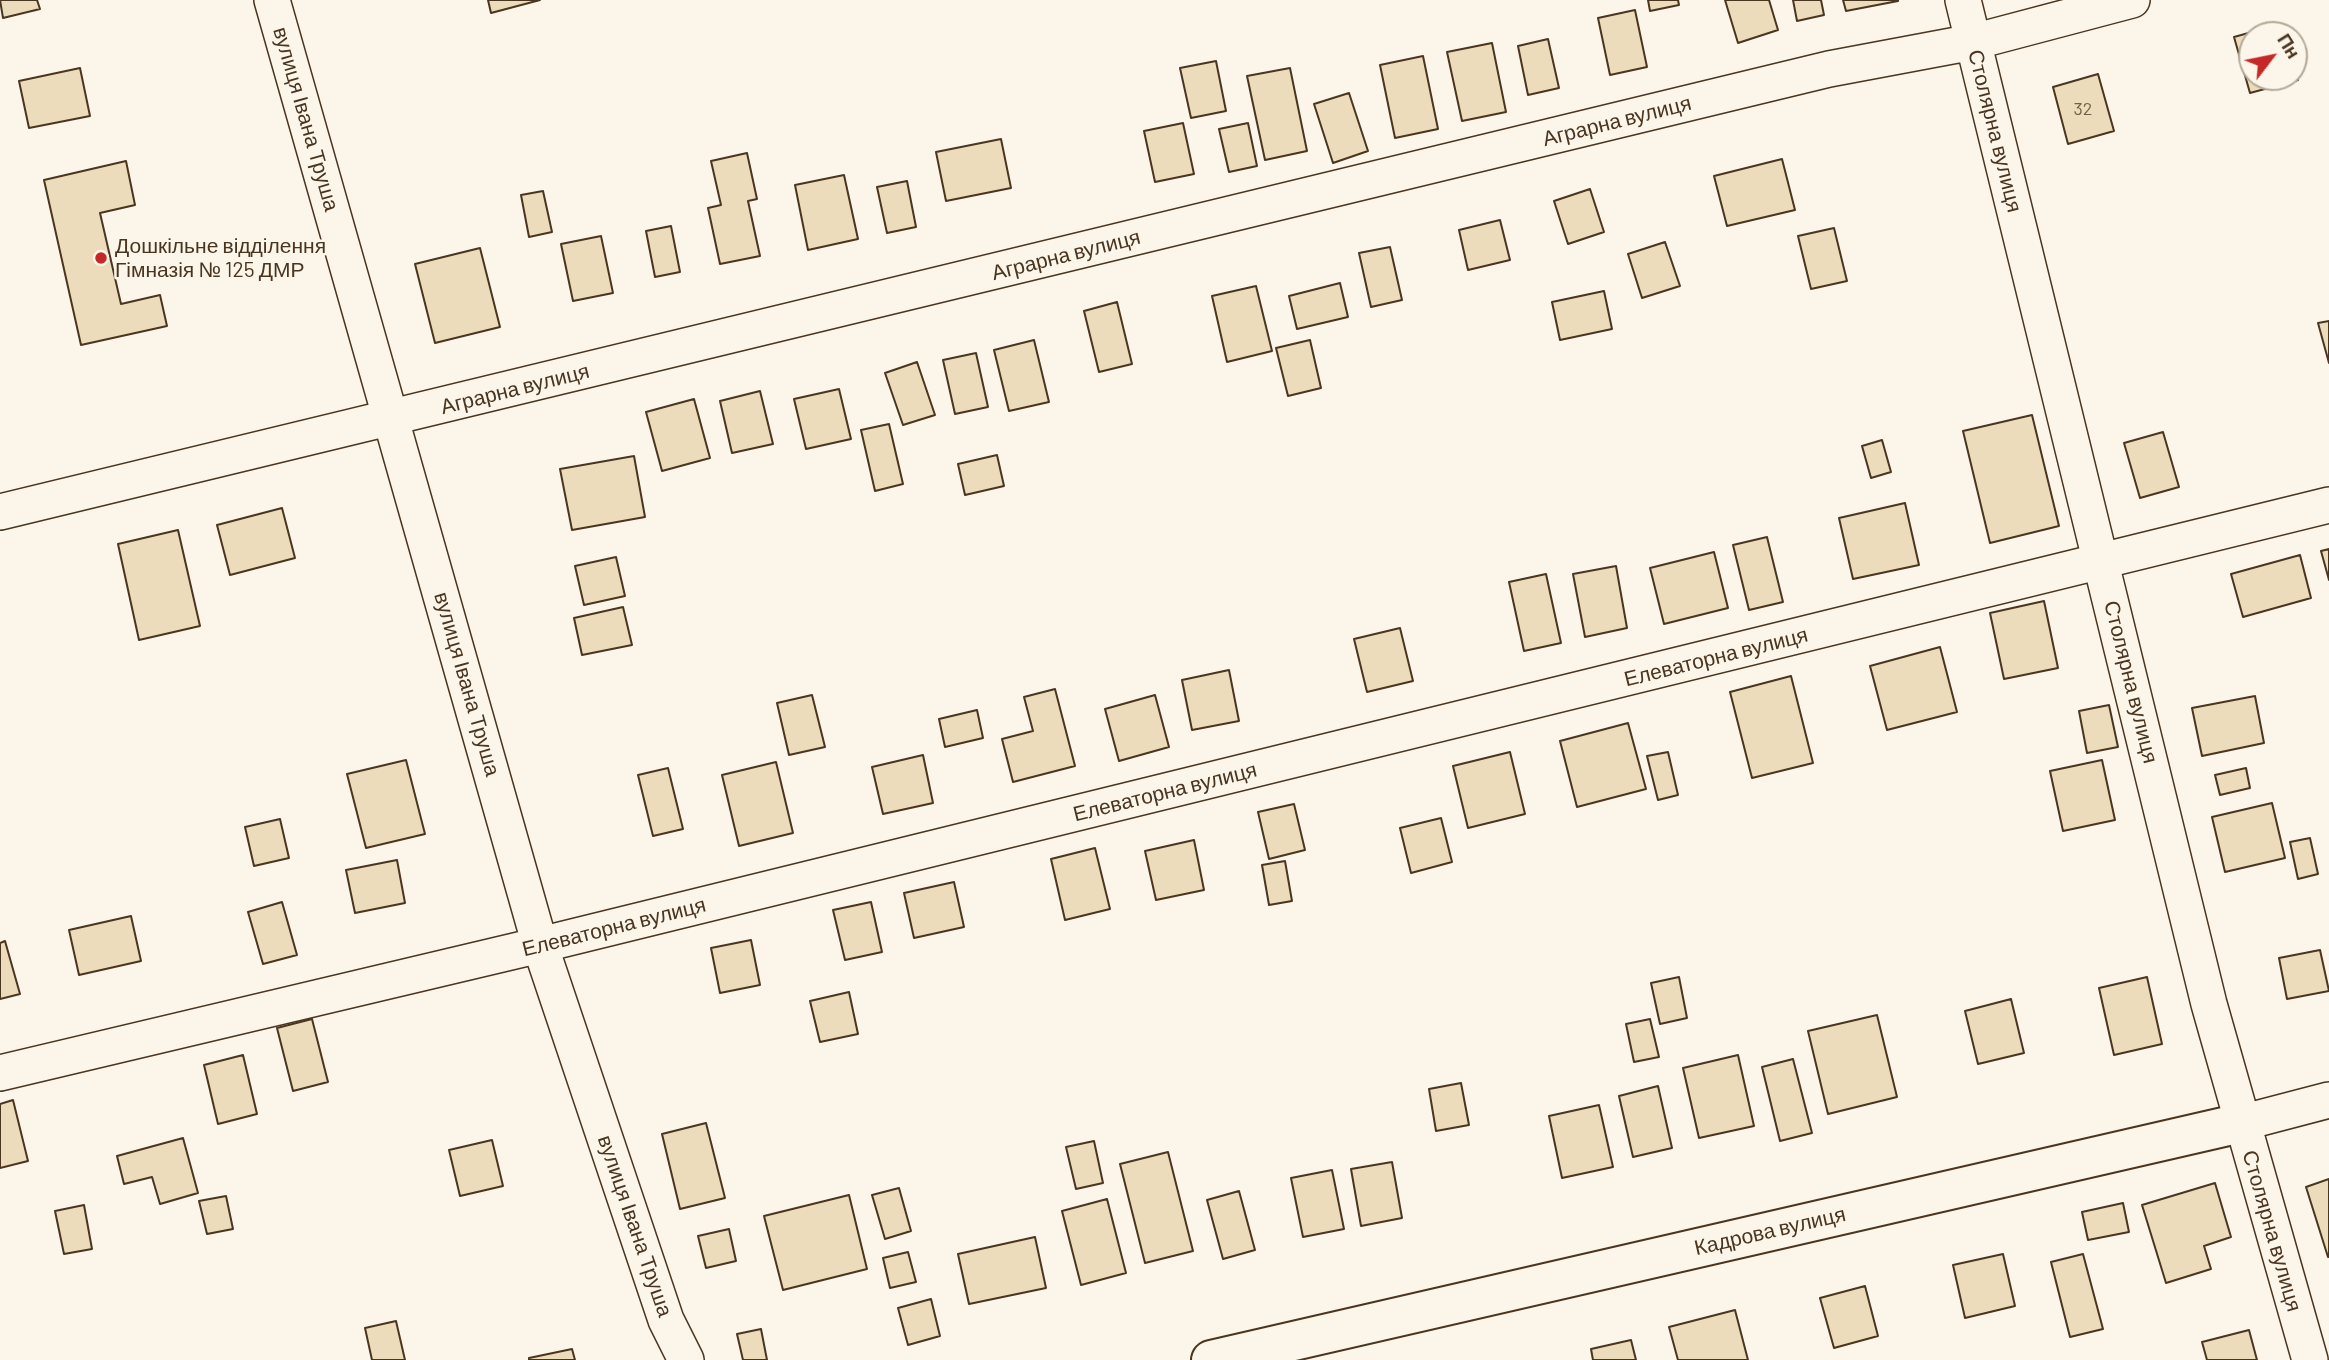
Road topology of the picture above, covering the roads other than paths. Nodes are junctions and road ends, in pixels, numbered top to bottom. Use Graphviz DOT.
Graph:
graph roads {
  1 [pos="272,0"];
  2 [pos="1963,0"];
  3 [pos="2132,0"];
  4 [pos="1973,42"];
  5 [pos="391,419"];
  6 [pos="2329,505"];
  7 [pos="0,512"];
  8 [pos="2102,563"];
  9 [pos="540,945"];
  10 [pos="0,1073"];
  11 [pos="2329,1100"];
  12 [pos="2241,1123"];
  13 [pos="666,1320"];
  14 [pos="654,1360"];
  15 [pos="687,1360"];
  16 [pos="1211,1360"];
  17 [pos="2310,1360"];
  1 -- 5 [label="street, вулиця Івана Труша"];
  2 -- 4 [label="street, Столярна вулиця"];
  3 -- 4 [label="street, Аграрна вулиця"];
  4 -- 5 [label="street, Аграрна вулиця"];
  4 -- 8 [label="street, Столярна вулиця"];
  5 -- 7 [label="street, Аграрна вулиця"];
  5 -- 9 [label="street, вулиця Івана Труша"];
  6 -- 8 [label="street, Елеваторна вулиця"];
  8 -- 9 [label="street, Елеваторна вулиця"];
  8 -- 12 [label="street, Столярна вулиця"];
  9 -- 10 [label="street, Елеваторна вулиця"];
  9 -- 13 [label="street, вулиця Івана Труша"];
  11 -- 12 [label="street, Кадрова вулиця"];
  12 -- 16 [label="street, Кадрова вулиця"];
  12 -- 17 [label="street, Столярна вулиця"];
  13 -- 14 [label="street"];
  13 -- 15 [label="street, вулиця Івана Труша"];
}
